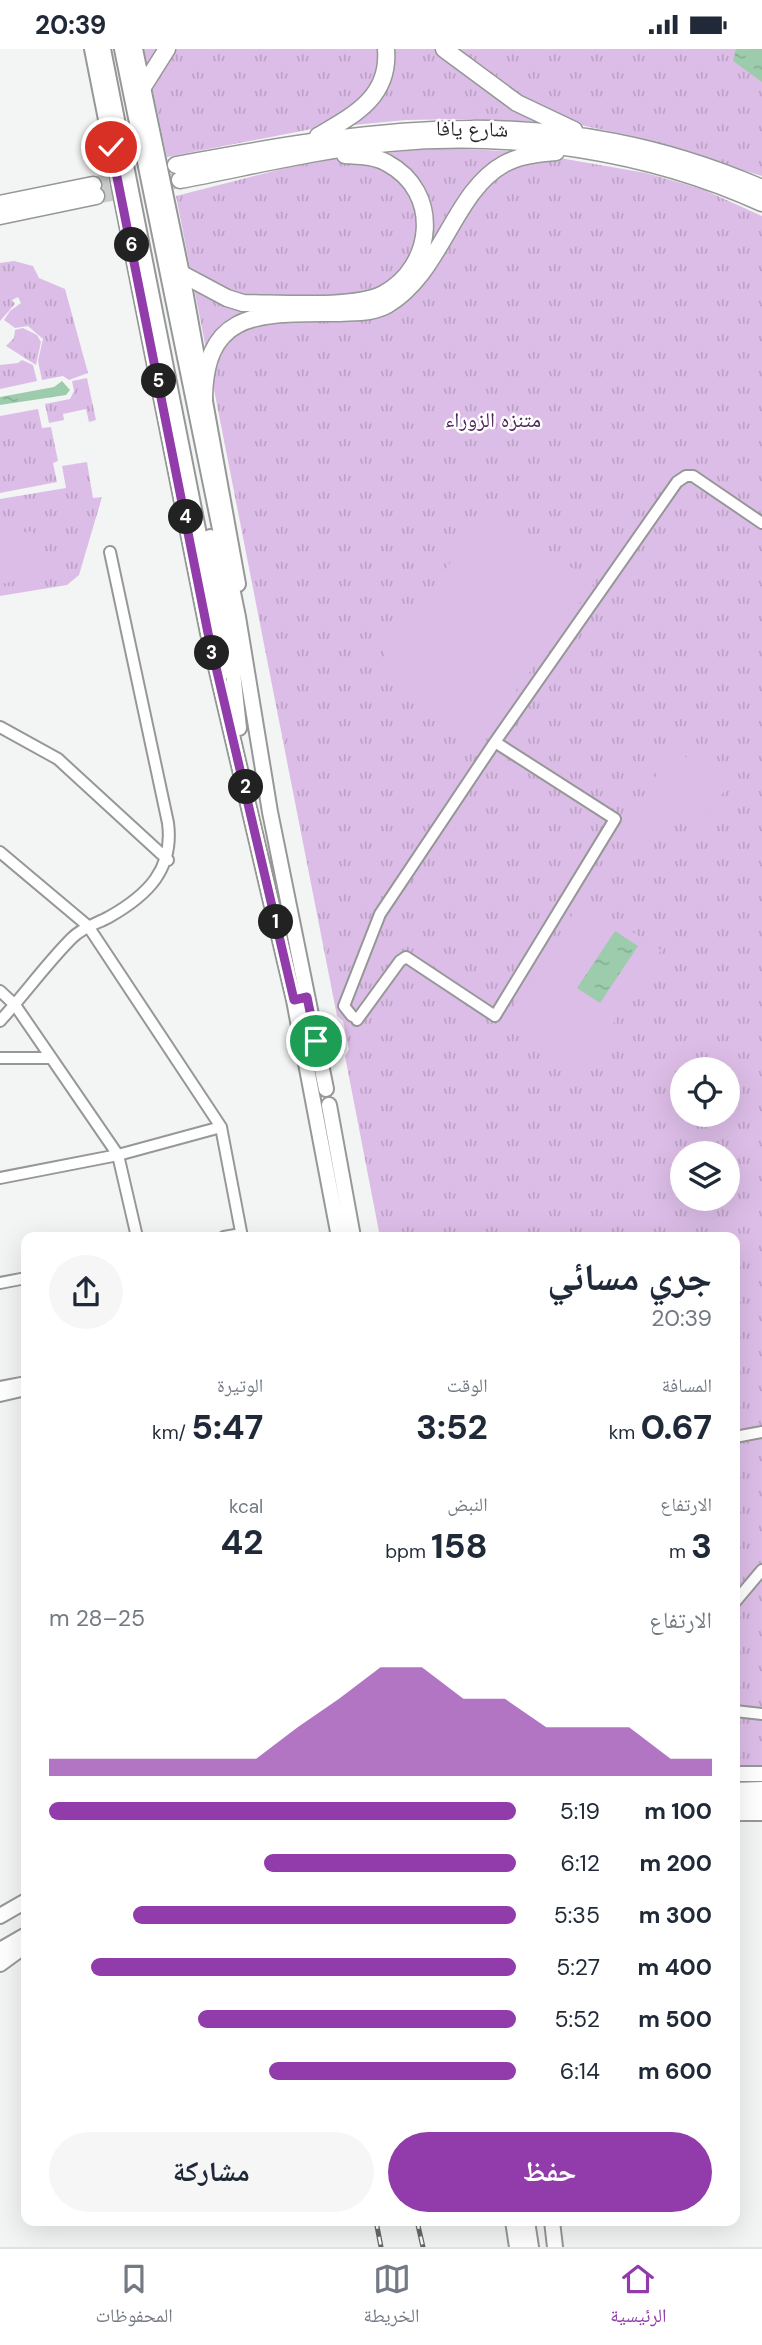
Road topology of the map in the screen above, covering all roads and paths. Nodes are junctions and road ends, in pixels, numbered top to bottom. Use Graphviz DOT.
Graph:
graph roads {
  1 [pos="92,49"];
  2 [pos="103,49"];
  3 [pos="111,49"];
  4 [pos="122,49"];
  5 [pos="135,49"];
  6 [pos="167,49"];
  7 [pos="386,49"];
  8 [pos="444,49"];
  9 [pos="143,87"];
  10 [pos="589,144"];
  11 [pos="313,147"];
  12 [pos="178,173"];
  13 [pos="762,188"];
  14 [pos="762,203"];
  15 [pos="0,204"];
  16 [pos="0,216"];
  17 [pos="182,274"];
  18 [pos="204,404"];
  19 [pos="762,523"];
  20 [pos="110,552"];
  21 [pos="238,617"];
  22 [pos="0,726"];
  23 [pos="495,742"];
  24 [pos="242,773"];
  25 [pos="0,852"];
  26 [pos="168,860"];
  27 [pos="88,926"];
  28 [pos="0,991"];
  29 [pos="301,998"];
  30 [pos="15,1005"];
  31 [pos="0,1021"];
  32 [pos="0,1058"];
  33 [pos="51,1058"];
  34 [pos="326,1089"];
  35 [pos="329,1105"];
  36 [pos="221,1127"];
  37 [pos="330,1151"];
  38 [pos="118,1155"];
  39 [pos="0,1178"];
  40 [pos="137,1232"];
  41 [pos="240,1232"];
  42 [pos="333,1232"];
  43 [pos="338,1232"];
  44 [pos="352,1232"];
  45 [pos="360,1232"];
  46 [pos="21,1279"];
  47 [pos="0,1283"];
  48 [pos="21,1383"];
  49 [pos="0,1387"];
  50 [pos="21,1391"];
  51 [pos="0,1396"];
  52 [pos="762,1432"];
  53 [pos="740,1436"];
  54 [pos="762,1570"];
  55 [pos="740,1596"];
  56 [pos="740,1712"];
  57 [pos="762,1714"];
  58 [pos="740,1774"];
  59 [pos="762,1774"];
  60 [pos="762,1789"];
  61 [pos="740,1790"];
  62 [pos="740,1801"];
  63 [pos="762,1801"];
  64 [pos="740,1813"];
  65 [pos="762,1813"];
  66 [pos="21,1904"];
  67 [pos="0,1916"];
  68 [pos="21,1937"];
  69 [pos="4,1947"];
  70 [pos="21,1948"];
  71 [pos="0,1963"];
  72 [pos="514,2226"];
  73 [pos="528,2226"];
  74 [pos="543,2226"];
  75 [pos="553,2226"];
  76 [pos="517,2247"];
  77 [pos="531,2247"];
  78 [pos="546,2247"];
  79 [pos="555,2247"];
  1 -- 24 [label="main road"];
  2 -- 24 [label="main road"];
  3 -- 24 [label="main road"];
  4 -- 21 [label="main road"];
  5 -- 9 [label="main road"];
  6 -- 9 [label="highway"];
  7 -- 11 [label="highway"];
  8 -- 10 [label="highway"];
  9 -- 17 [label="main road"];
  10 -- 11 [label="highway, شارع يافا"];
  10 -- 13 [label="highway, شارع يافا"];
  10 -- 14 [label="highway, شارع يافا"];
  10 -- 18 [label="highway"];
  11 -- 12 [label="highway, شارع يافا"];
  11 -- 17 [label="highway"];
  15 -- 16 [label="highway"];
  17 -- 18 [label="main road"];
  18 -- 21 [label="main road"];
  19 -- 23 [label="street"];
  20 -- 26 [label="street"];
  21 -- 29 [label="main road"];
  22 -- 26 [label="street"];
  23 -- 23 [label="street"];
  24 -- 29 [label="main road"];
  25 -- 27 [label="street"];
  26 -- 27 [label="street"];
  27 -- 30 [label="street"];
  27 -- 36 [label="street"];
  28 -- 30 [label="street"];
  29 -- 34 [label="main road"];
  29 -- 37 [label="main road"];
  30 -- 31 [label="street"];
  30 -- 33 [label="street"];
  32 -- 33 [label="street"];
  33 -- 38 [label="street"];
  35 -- 37 [label="main road"];
  36 -- 38 [label="street"];
  36 -- 41 [label="street"];
  37 -- 42 [label="main road"];
  37 -- 43 [label="main road"];
  37 -- 44 [label="main road"];
  37 -- 45 [label="main road"];
  38 -- 39 [label="street"];
  38 -- 40 [label="street"];
  46 -- 47 [label="street"];
  48 -- 49 [label="street"];
  50 -- 51 [label="street"];
  52 -- 53 [label="street"];
  54 -- 55 [label="street"];
  56 -- 57 [label="street"];
  58 -- 59 [label="main road"];
  60 -- 61 [label="main road"];
  62 -- 63 [label="main road"];
  64 -- 65 [label="main road"];
  66 -- 67 [label="main road"];
  68 -- 69 [label="main road"];
  70 -- 71 [label="main road"];
  72 -- 76 [label="main road"];
  73 -- 77 [label="main road"];
  74 -- 78 [label="main road"];
  75 -- 79 [label="main road"];
}
